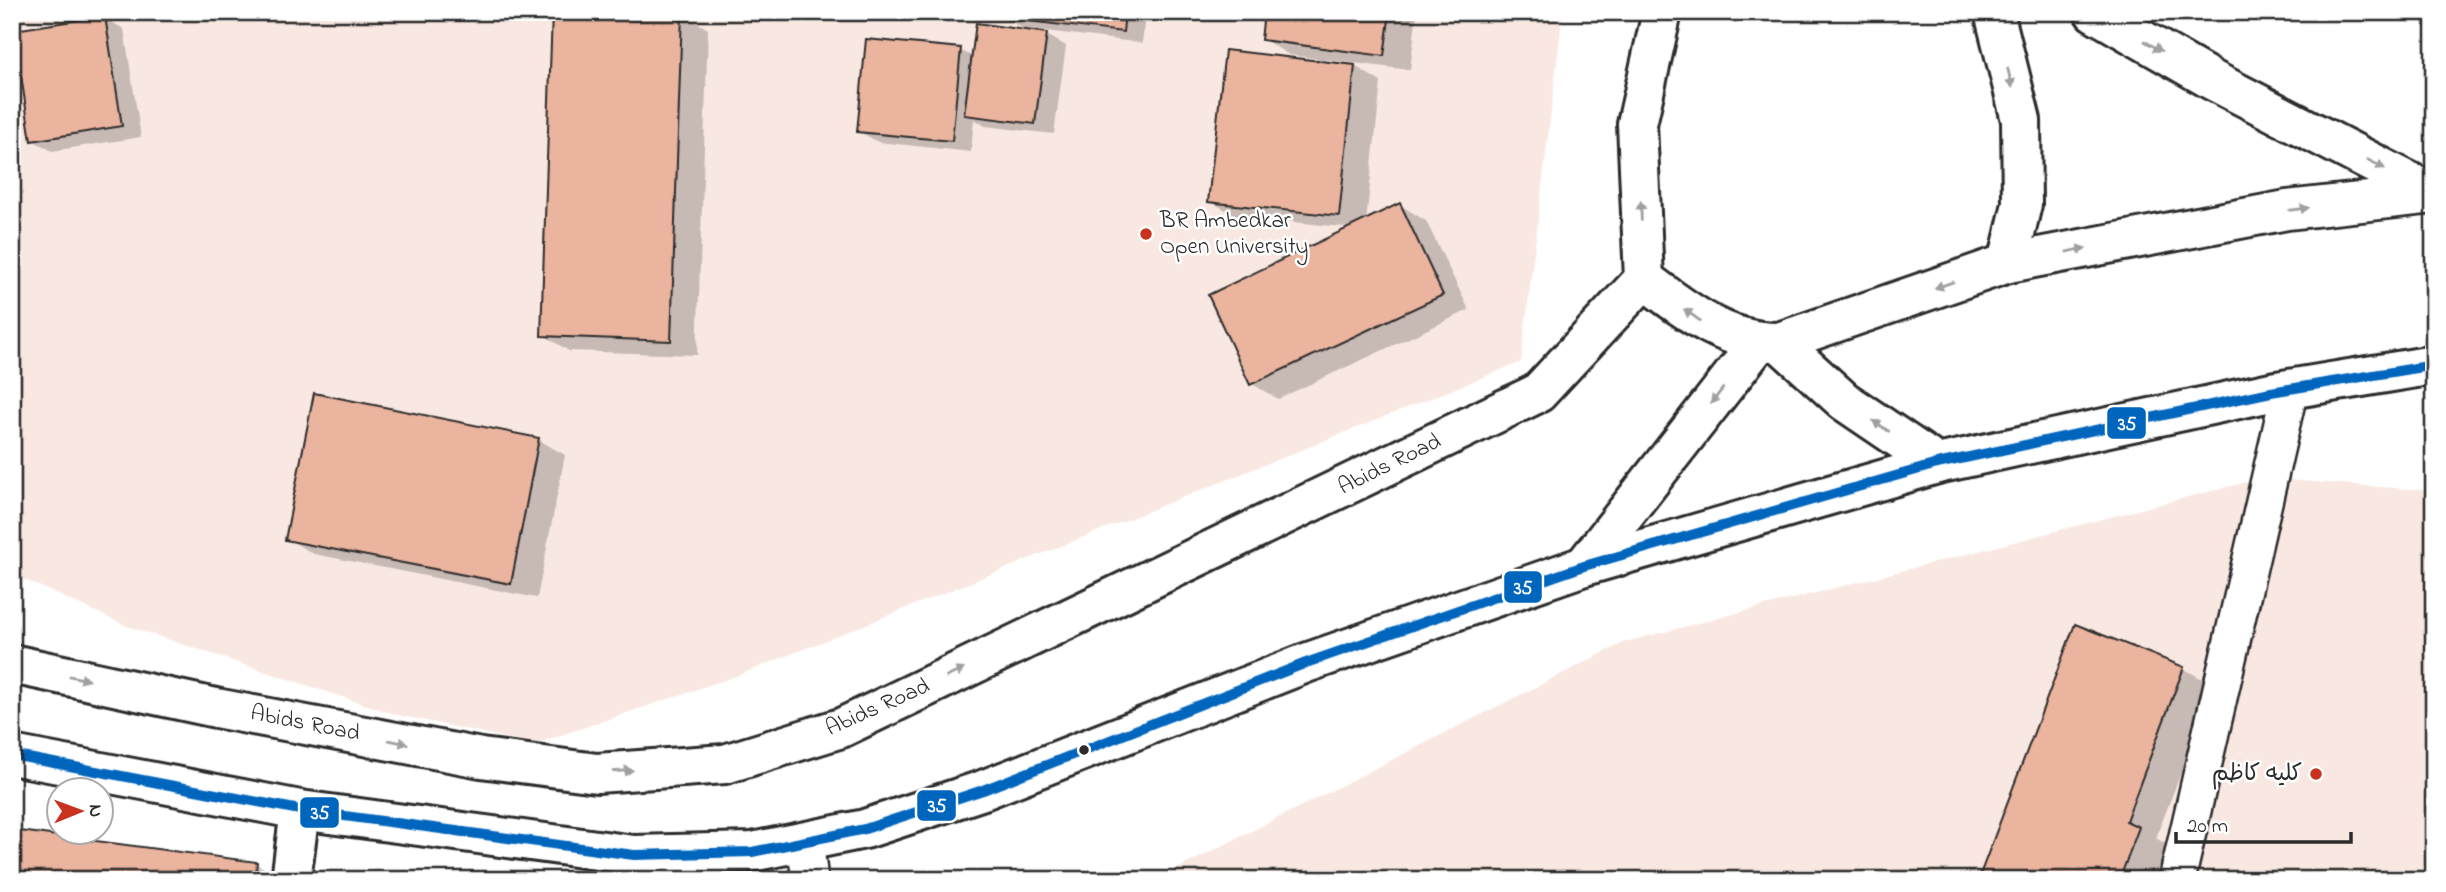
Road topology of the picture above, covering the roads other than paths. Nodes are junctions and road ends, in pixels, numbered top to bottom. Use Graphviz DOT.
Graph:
graph roads {
  1 [pos="1662,12"];
  2 [pos="1994,12"];
  3 [pos="2094,12"];
  4 [pos="2434,194"];
  5 [pos="2008,262"];
  6 [pos="1644,279"];
  7 [pos="1769,342"];
  8 [pos="2434,365"];
  9 [pos="2290,389"];
  10 [pos="1937,464"];
  11 [pos="1584,566"];
  12 [pos="12,664"];
  13 [pos="12,755"];
  14 [pos="300,810"];
  15 [pos="805,841"];
  16 [pos="291,880"];
  17 [pos="810,880"];
  18 [pos="2177,880"];
  6 -- 1 [label="main road, one-way"];
  2 -- 5 [label="main road, one-way"];
  3 -- 4 [label="main road, one-way"];
  5 -- 4 [label="main road, one-way"];
  5 -- 7 [label="main road, one-way"];
  7 -- 6 [label="main road, one-way"];
  12 -- 6 [label="main road, Abids Road, one-way"];
  10 -- 7 [label="main road, one-way"];
  7 -- 11 [label="main road, one-way"];
  8 -- 9 [label="main road"];
  9 -- 10 [label="main road"];
  9 -- 18 [label="lane"];
  10 -- 11 [label="main road"];
  11 -- 15 [label="main road"];
  13 -- 14 [label="main road"];
  14 -- 15 [label="main road"];
  14 -- 16 [label="main road"];
  15 -- 17 [label="lane"];
}
